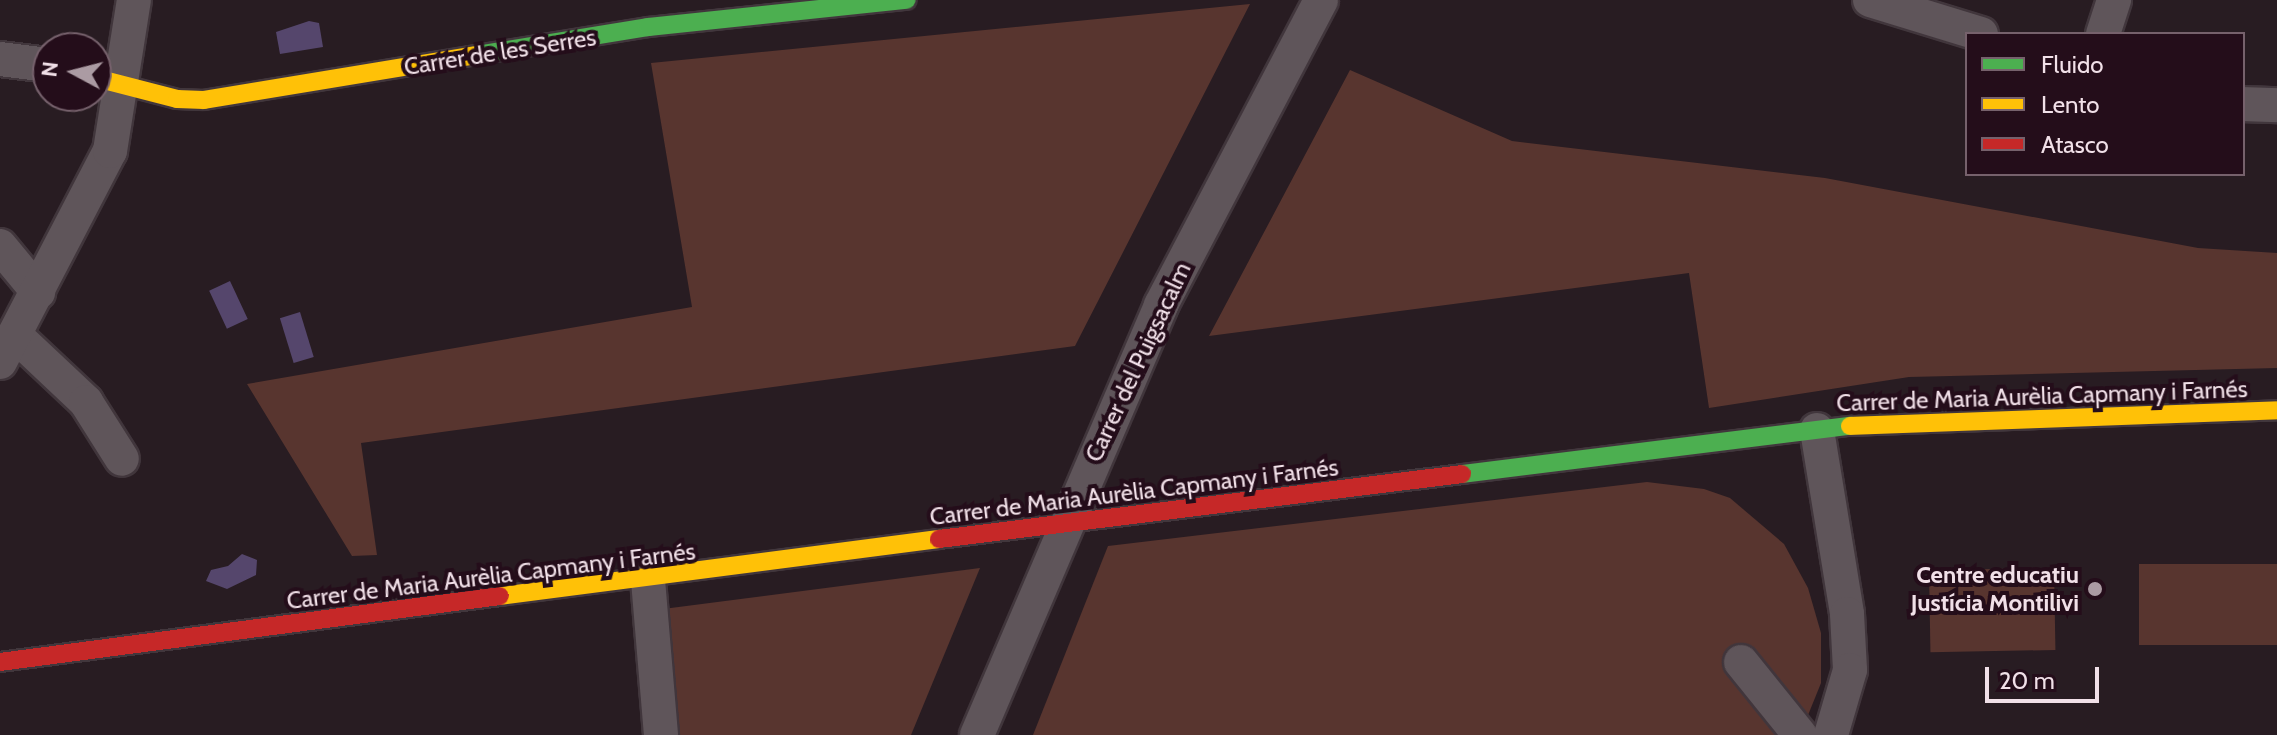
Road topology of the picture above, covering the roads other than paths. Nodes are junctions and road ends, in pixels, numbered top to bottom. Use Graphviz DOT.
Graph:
graph roads {
  1 [pos="134,0"];
  2 [pos="907,0"];
  3 [pos="1321,0"];
  4 [pos="1870,0"];
  5 [pos="2114,0"];
  6 [pos="695,11"];
  7 [pos="1974,32"];
  8 [pos="2104,32"];
  9 [pos="0,59"];
  10 [pos="32,63"];
  11 [pos="112,72"];
  12 [pos="112,83"];
  13 [pos="2245,104"];
  14 [pos="2277,105"];
  15 [pos="109,112"];
  16 [pos="0,246"];
  17 [pos="38,292"];
  18 [pos="8,349"];
  19 [pos="2277,410"];
  20 [pos="1817,430"];
  21 [pos="122,459"];
  22 [pos="1066,522"];
  23 [pos="648,580"];
  24 [pos="0,662"];
  25 [pos="1741,662"];
  26 [pos="661,735"];
  27 [pos="977,735"];
  28 [pos="1800,735"];
  29 [pos="1831,735"];
  1 -- 11 [label="street"];
  2 -- 6 [label="street, Carrer de les Serres"];
  3 -- 22 [label="street, Carrer del Puigsacalm"];
  4 -- 7 [label="street"];
  5 -- 8 [label="street"];
  6 -- 12 [label="street, Carrer de les Serres"];
  9 -- 10 [label="street"];
  13 -- 14 [label="street"];
  15 -- 17 [label="street"];
  16 -- 17 [label="street"];
  17 -- 18 [label="street"];
  18 -- 21 [label="street"];
  19 -- 20 [label="street, Carrer de Maria Aurèlia Capmany i Farnés"];
  20 -- 22 [label="street, Carrer de Maria Aurèlia Capmany i Farnés"];
  20 -- 29 [label="street"];
  22 -- 23 [label="street, Carrer de Maria Aurèlia Capmany i Farnés"];
  22 -- 27 [label="street, Carrer del Puigsacalm"];
  23 -- 24 [label="street, Carrer de Maria Aurèlia Capmany i Farnés"];
  23 -- 26 [label="street"];
  25 -- 28 [label="street"];
}
